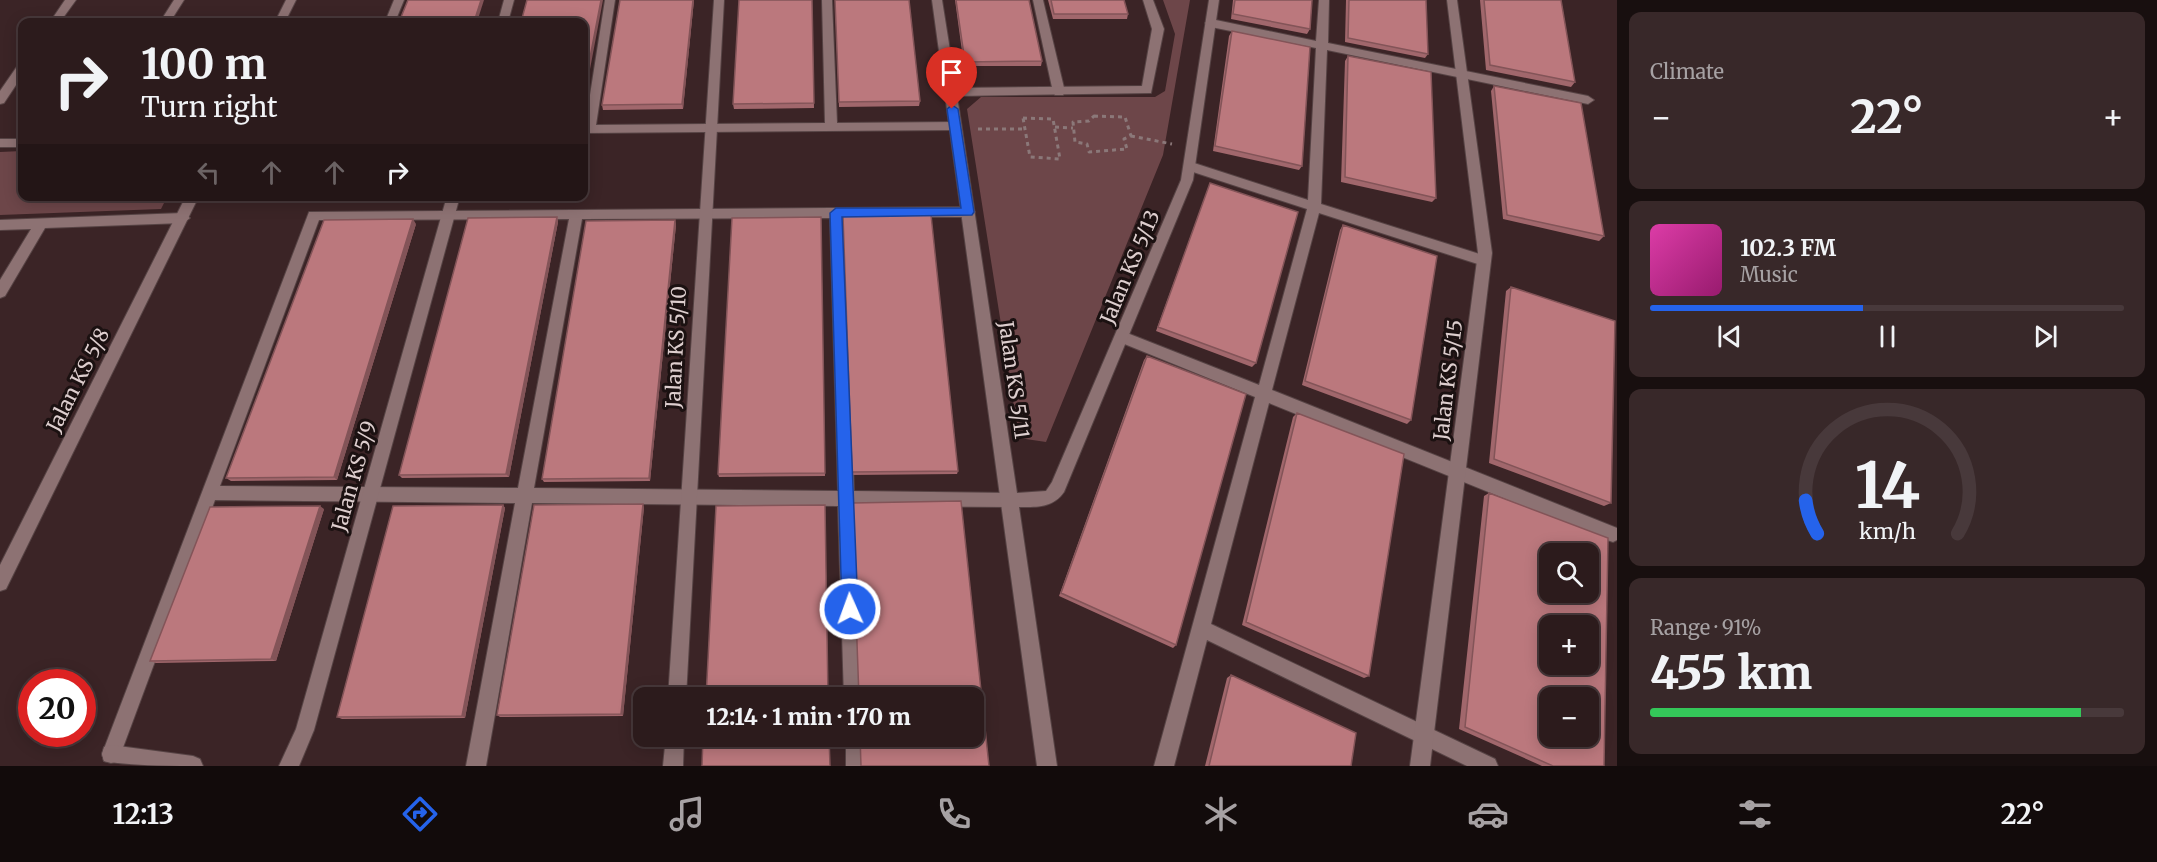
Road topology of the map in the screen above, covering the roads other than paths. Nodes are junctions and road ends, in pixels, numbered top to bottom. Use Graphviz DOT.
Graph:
graph roads {
  1 [pos="71,0"];
  2 [pos="179,0"];
  3 [pos="291,0"];
  4 [pos="399,0"];
  5 [pos="509,0"];
  6 [pos="610,0"];
  7 [pos="719,0"];
  8 [pos="827,0"];
  9 [pos="936,0"];
  10 [pos="1038,0"];
  11 [pos="1148,0"];
  12 [pos="1214,0"];
  13 [pos="1324,0"];
  14 [pos="1452,0"];
  15 [pos="58,18"];
  16 [pos="168,18"];
  17 [pos="282,18"];
  18 [pos="392,18"];
  19 [pos="504,18"];
  20 [pos="1211,23"];
  21 [pos="1322,46"];
  22 [pos="18,74"];
  23 [pos="1462,75"];
  24 [pos="949,92"];
  25 [pos="1059,92"];
  26 [pos="0,100"];
  27 [pos="1588,100"];
  28 [pos="588,118"];
  29 [pos="831,127"];
  30 [pos="710,128"];
  31 [pos="956,128"];
  32 [pos="588,129"];
  33 [pos="0,143"];
  34 [pos="18,143"];
  35 [pos="1191,167"];
  36 [pos="192,201"];
  37 [pos="453,201"];
  38 [pos="1314,206"];
  39 [pos="968,212"];
  40 [pos="707,213"];
  41 [pos="836,213"];
  42 [pos="449,214"];
  43 [pos="576,214"];
  44 [pos="183,218"];
  45 [pos="41,224"];
  46 [pos="0,225"];
  47 [pos="1484,261"];
  48 [pos="0,292"];
  49 [pos="1122,337"];
  50 [pos="1264,393"];
  51 [pos="1457,471"];
  52 [pos="209,493"];
  53 [pos="526,494"];
  54 [pos="370,495"];
  55 [pos="689,497"];
  56 [pos="846,499"];
  57 [pos="1010,500"];
  58 [pos="1613,534"];
  59 [pos="0,583"];
  60 [pos="1201,628"];
  61 [pos="678,687"];
  62 [pos="854,687"];
  63 [pos="1424,736"];
  64 [pos="674,747"];
  65 [pos="855,747"];
  66 [pos="193,766"];
  67 [pos="289,766"];
  68 [pos="476,766"];
  69 [pos="673,766"];
  70 [pos="856,766"];
  71 [pos="1047,766"];
  72 [pos="1164,766"];
  73 [pos="1420,766"];
  74 [pos="1488,766"];
  1 -- 15 [label="street"];
  2 -- 16 [label="street"];
  3 -- 17 [label="street"];
  4 -- 18 [label="street"];
  5 -- 19 [label="street"];
  6 -- 28 [label="street"];
  7 -- 30 [label="street, Jalan KS 5/10"];
  8 -- 29 [label="street"];
  9 -- 24 [label="street, Jalan KS 5/11"];
  10 -- 25 [label="street"];
  11 -- 25 [label="street"];
  12 -- 20 [label="street, Jalan KS 5/13"];
  13 -- 21 [label="street"];
  14 -- 23 [label="street, Jalan KS 5/15"];
  20 -- 21 [label="street"];
  20 -- 35 [label="street, Jalan KS 5/13"];
  21 -- 23 [label="street"];
  21 -- 38 [label="street"];
  22 -- 26 [label="street"];
  23 -- 27 [label="street"];
  23 -- 47 [label="street, Jalan KS 5/15"];
  24 -- 25 [label="street"];
  24 -- 31 [label="street, Jalan KS 5/11"];
  29 -- 30 [label="street"];
  29 -- 31 [label="street"];
  30 -- 32 [label="street"];
  30 -- 40 [label="street, Jalan KS 5/10"];
  31 -- 39 [label="street, Jalan KS 5/11"];
  33 -- 34 [label="street"];
  35 -- 38 [label="street"];
  35 -- 49 [label="street, Jalan KS 5/13"];
  36 -- 44 [label="street, Jalan KS 5/8"];
  37 -- 42 [label="street, Jalan KS 5/9"];
  38 -- 47 [label="street"];
  38 -- 50 [label="street"];
  39 -- 41 [label="street"];
  39 -- 57 [label="street, Jalan KS 5/11"];
  40 -- 41 [label="street"];
  40 -- 43 [label="street"];
  40 -- 55 [label="street, Jalan KS 5/10"];
  41 -- 56 [label="street"];
  42 -- 43 [label="street"];
  42 -- 52 [label="street"];
  42 -- 54 [label="street, Jalan KS 5/9"];
  43 -- 53 [label="street"];
  44 -- 45 [label="street"];
  44 -- 59 [label="street, Jalan KS 5/8"];
  45 -- 46 [label="street"];
  45 -- 48 [label="street"];
  47 -- 51 [label="street, Jalan KS 5/15"];
  49 -- 50 [label="street"];
  49 -- 57 [label="street, Jalan KS 5/13"];
  50 -- 51 [label="street"];
  50 -- 60 [label="street"];
  51 -- 58 [label="street"];
  51 -- 63 [label="street, Jalan KS 5/15"];
  52 -- 54 [label="street, Jalan KS 5/13"];
  52 -- 66 [label="street"];
  53 -- 54 [label="street, Jalan KS 5/13"];
  53 -- 55 [label="street, Jalan KS 5/13"];
  53 -- 68 [label="street"];
  54 -- 67 [label="street, Jalan KS 5/9"];
  55 -- 56 [label="street, Jalan KS 5/13"];
  55 -- 61 [label="street, Jalan KS 5/10"];
  56 -- 57 [label="street, Jalan KS 5/13"];
  56 -- 62 [label="street"];
  57 -- 71 [label="street, Jalan KS 5/11"];
  60 -- 63 [label="street"];
  60 -- 72 [label="street"];
  63 -- 73 [label="street, Jalan KS 5/15"];
  63 -- 74 [label="street"];
  64 -- 69 [label="street"];
  65 -- 70 [label="street"];
}
